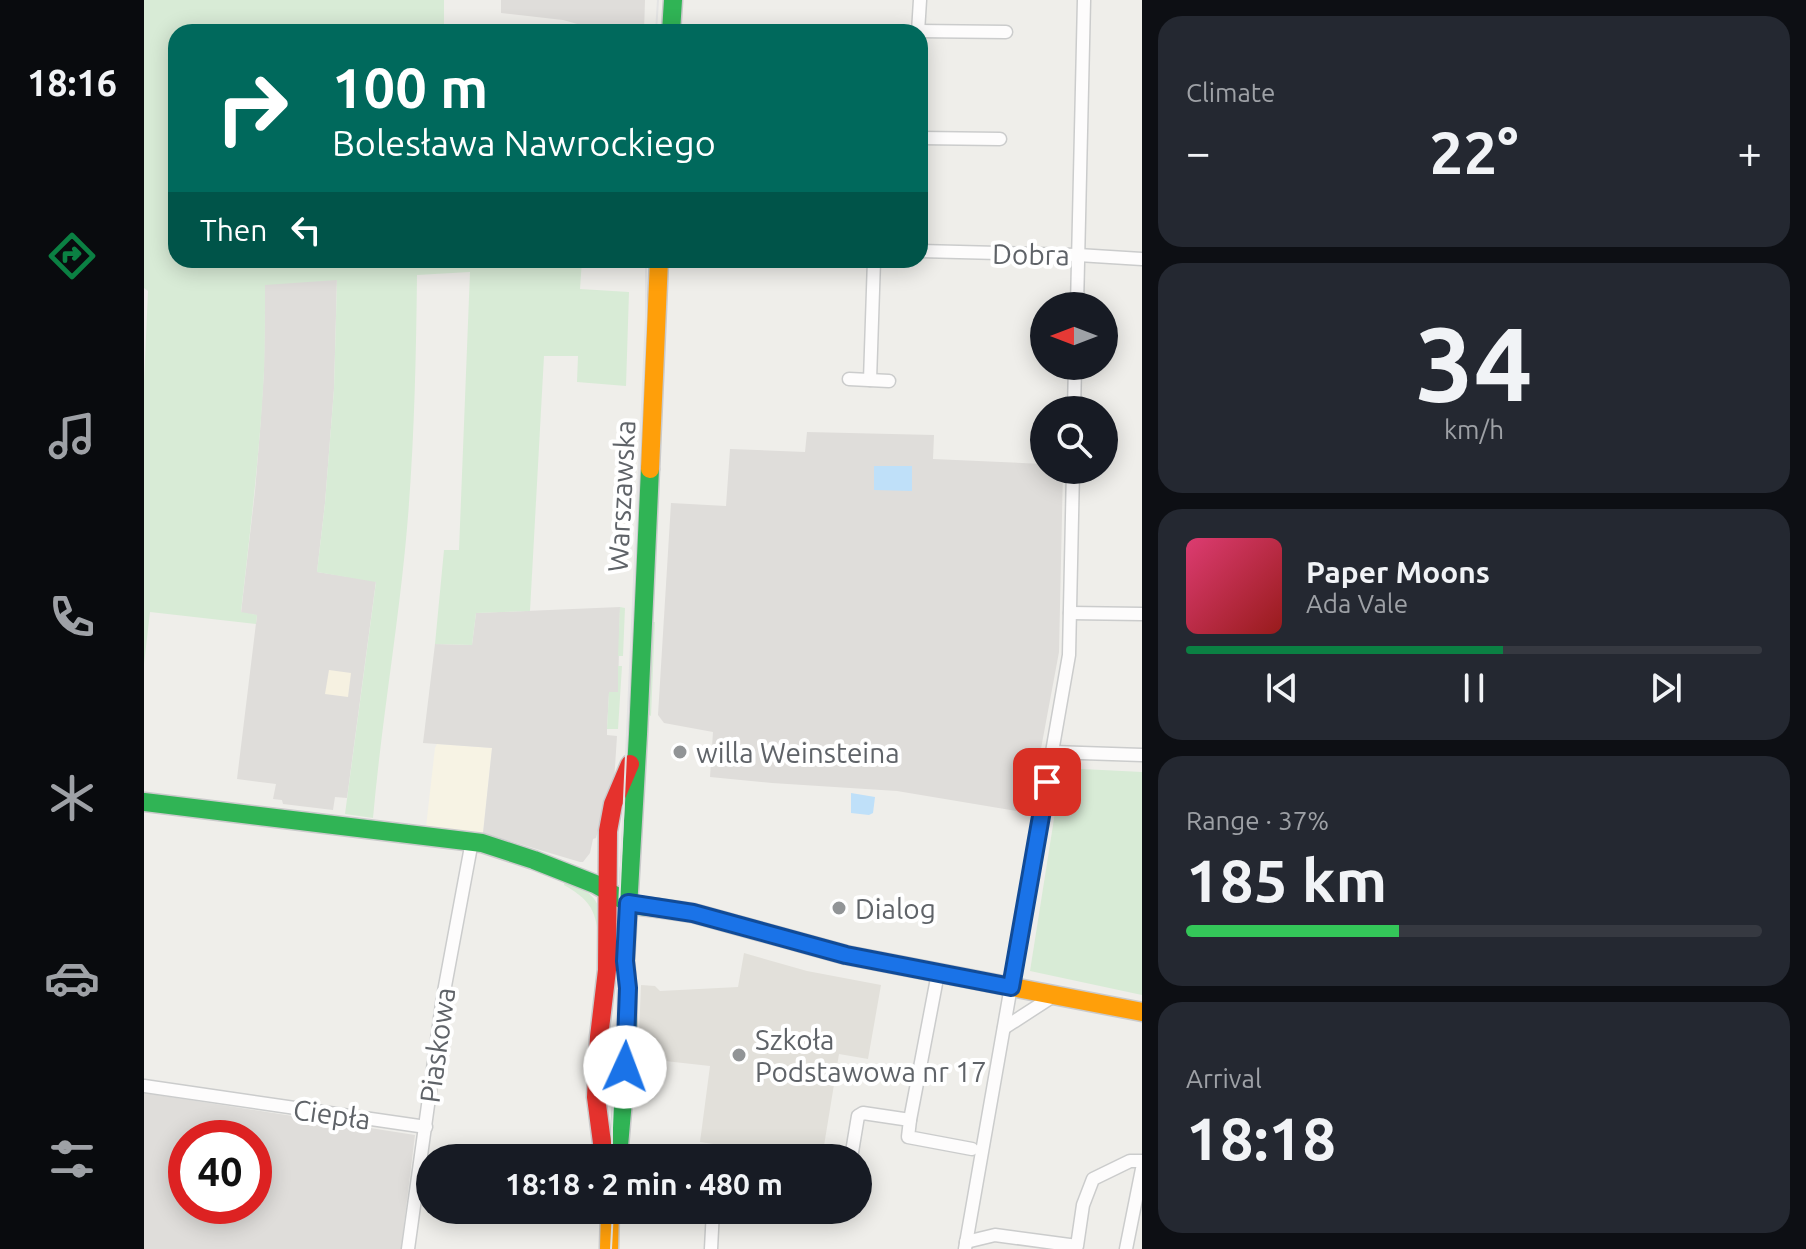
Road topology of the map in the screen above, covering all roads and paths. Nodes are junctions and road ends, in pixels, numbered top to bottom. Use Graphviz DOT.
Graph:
graph roads {
  1 [pos="673,0"];
  2 [pos="920,0"];
  3 [pos="1084,0"];
  4 [pos="672,24"];
  5 [pos="918,24"];
  6 [pos="928,32"];
  7 [pos="1006,32"];
  8 [pos="928,138"];
  9 [pos="1000,139"];
  10 [pos="928,251"];
  11 [pos="1078,255"];
  12 [pos="1142,259"];
  13 [pos="659,268"];
  14 [pos="874,268"];
  15 [pos="1077,292"];
  16 [pos="849,379"];
  17 [pos="870,380"];
  18 [pos="889,381"];
  19 [pos="1073,484"];
  20 [pos="1070,613"];
  21 [pos="1142,614"];
  22 [pos="638,734"];
  23 [pos="1052,752"];
  24 [pos="1142,755"];
  25 [pos="144,802"];
  26 [pos="607,840"];
  27 [pos="472,841"];
  28 [pos="563,872"];
  29 [pos="607,890"];
  30 [pos="628,903"];
  31 [pos="938,973"];
  32 [pos="1011,987"];
  33 [pos="1055,995"];
  34 [pos="1142,1012"];
  35 [pos="1004,1028"];
  36 [pos="144,1086"];
  37 [pos="910,1120"];
  38 [pos="426,1127"];
  39 [pos="602,1144"];
  40 [pos="619,1144"];
  41 [pos="854,1144"];
  42 [pos="972,1149"];
  43 [pos="1142,1161"];
  44 [pos="1142,1169"];
  45 [pos="610,1224"];
  46 [pos="712,1224"];
  47 [pos="1025,1244"];
  48 [pos="965,1246"];
  49 [pos="408,1249"];
  50 [pos="609,1249"];
  51 [pos="711,1249"];
  52 [pos="1126,1249"];
  1 -- 4 [label="main road"];
  2 -- 5 [label="street"];
  3 -- 11 [label="street"];
  6 -- 7 [label="street"];
  8 -- 9 [label="street"];
  10 -- 11 [label="street, Dobra"];
  11 -- 12 [label="street, Dobra"];
  11 -- 15 [label="street"];
  13 -- 22 [label="main road, Warszawska"];
  14 -- 17 [label="street"];
  16 -- 17 [label="street"];
  17 -- 18 [label="street"];
  19 -- 20 [label="street"];
  20 -- 21 [label="street"];
  20 -- 23 [label="street"];
  22 -- 26 [label="main road, Warszawska"];
  22 -- 30 [label="main road, Warszawska"];
  23 -- 24 [label="street"];
  23 -- 32 [label="street"];
  25 -- 27 [label="main road"];
  26 -- 28 [label="main road"];
  26 -- 29 [label="main road, Warszawska"];
  27 -- 28 [label="main road"];
  27 -- 38 [label="street, Piaskowa"];
  28 -- 29 [label="main road"];
  29 -- 30 [label="main road"];
  29 -- 39 [label="main road, Warszawska"];
  30 -- 31 [label="main road"];
  30 -- 40 [label="main road, Warszawska"];
  31 -- 32 [label="main road"];
  31 -- 37 [label="street"];
  32 -- 33 [label="main road"];
  32 -- 35 [label="street"];
  33 -- 34 [label="main road"];
  33 -- 35 [label="street"];
  35 -- 48 [label="street"];
  36 -- 38 [label="street, Ciepła"];
  37 -- 41 [label="street"];
  37 -- 42 [label="street"];
  38 -- 49 [label="street, Piaskowa"];
  43 -- 47 [label="street"];
  44 -- 52 [label="street"];
  45 -- 50 [label="main road"];
  46 -- 51 [label="street"];
  47 -- 48 [label="street"];
}
